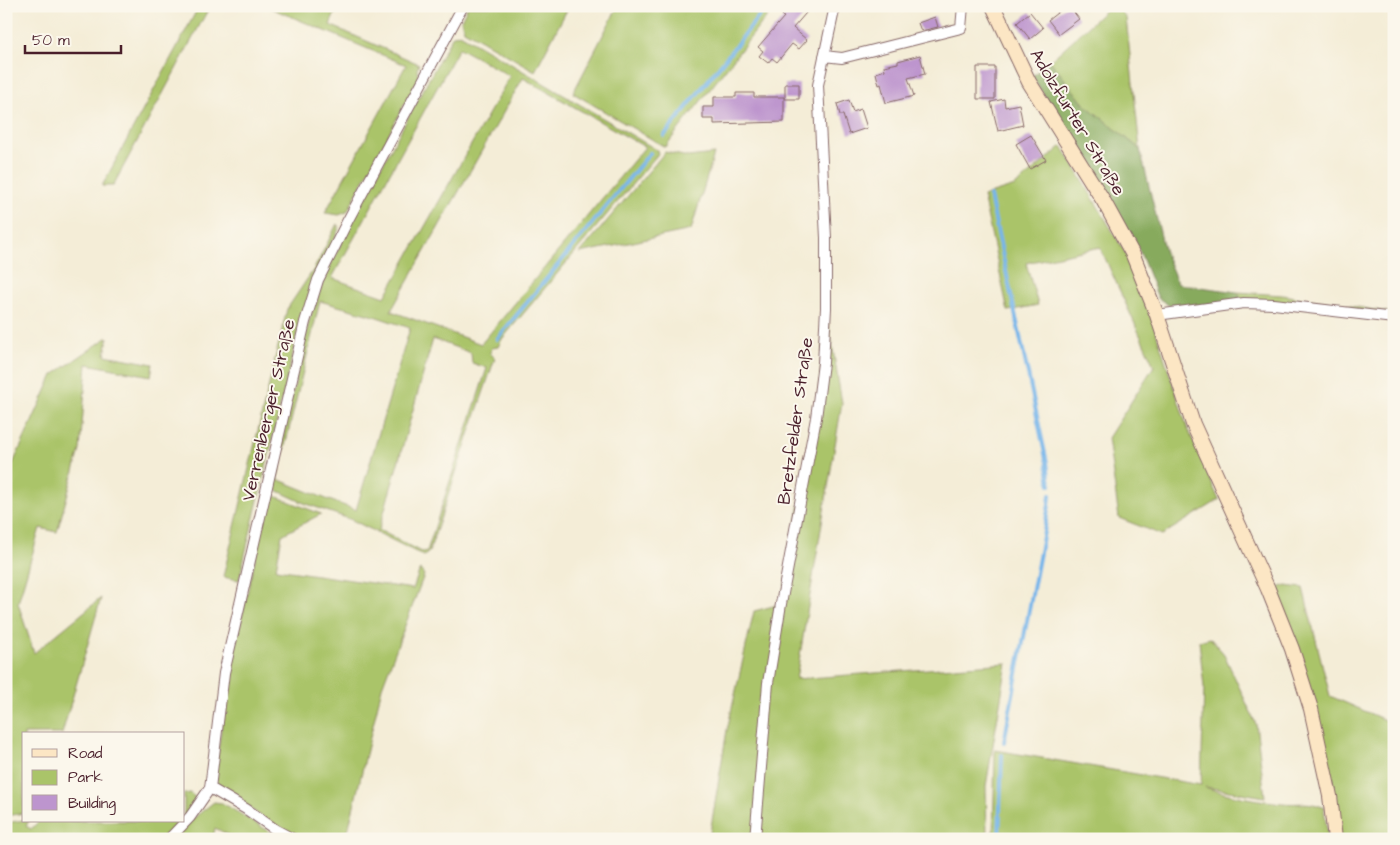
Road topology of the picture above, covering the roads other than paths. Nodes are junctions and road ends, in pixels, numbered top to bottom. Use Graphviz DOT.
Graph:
graph roads {
  1 [pos="462,6"];
  2 [pos="835,6"];
  3 [pos="963,6"];
  4 [pos="993,6"];
  5 [pos="824,56"];
  6 [pos="1157,316"];
  7 [pos="1394,318"];
  8 [pos="210,788"];
  9 [pos="169,839"];
  10 [pos="293,839"];
  11 [pos="755,839"];
  12 [pos="1336,839"];
  1 -- 8 [label="street, Verrenberger Straße"];
  2 -- 5 [label="street, Bretzfelder Straße"];
  3 -- 5 [label="street"];
  4 -- 6 [label="main road, Adolzfurter Straße"];
  5 -- 11 [label="street, Bretzfelder Straße"];
  6 -- 7 [label="street"];
  6 -- 12 [label="main road, Adolzfurter Straße"];
  8 -- 9 [label="street, Verrenberger Straße"];
  8 -- 10 [label="street"];
}
